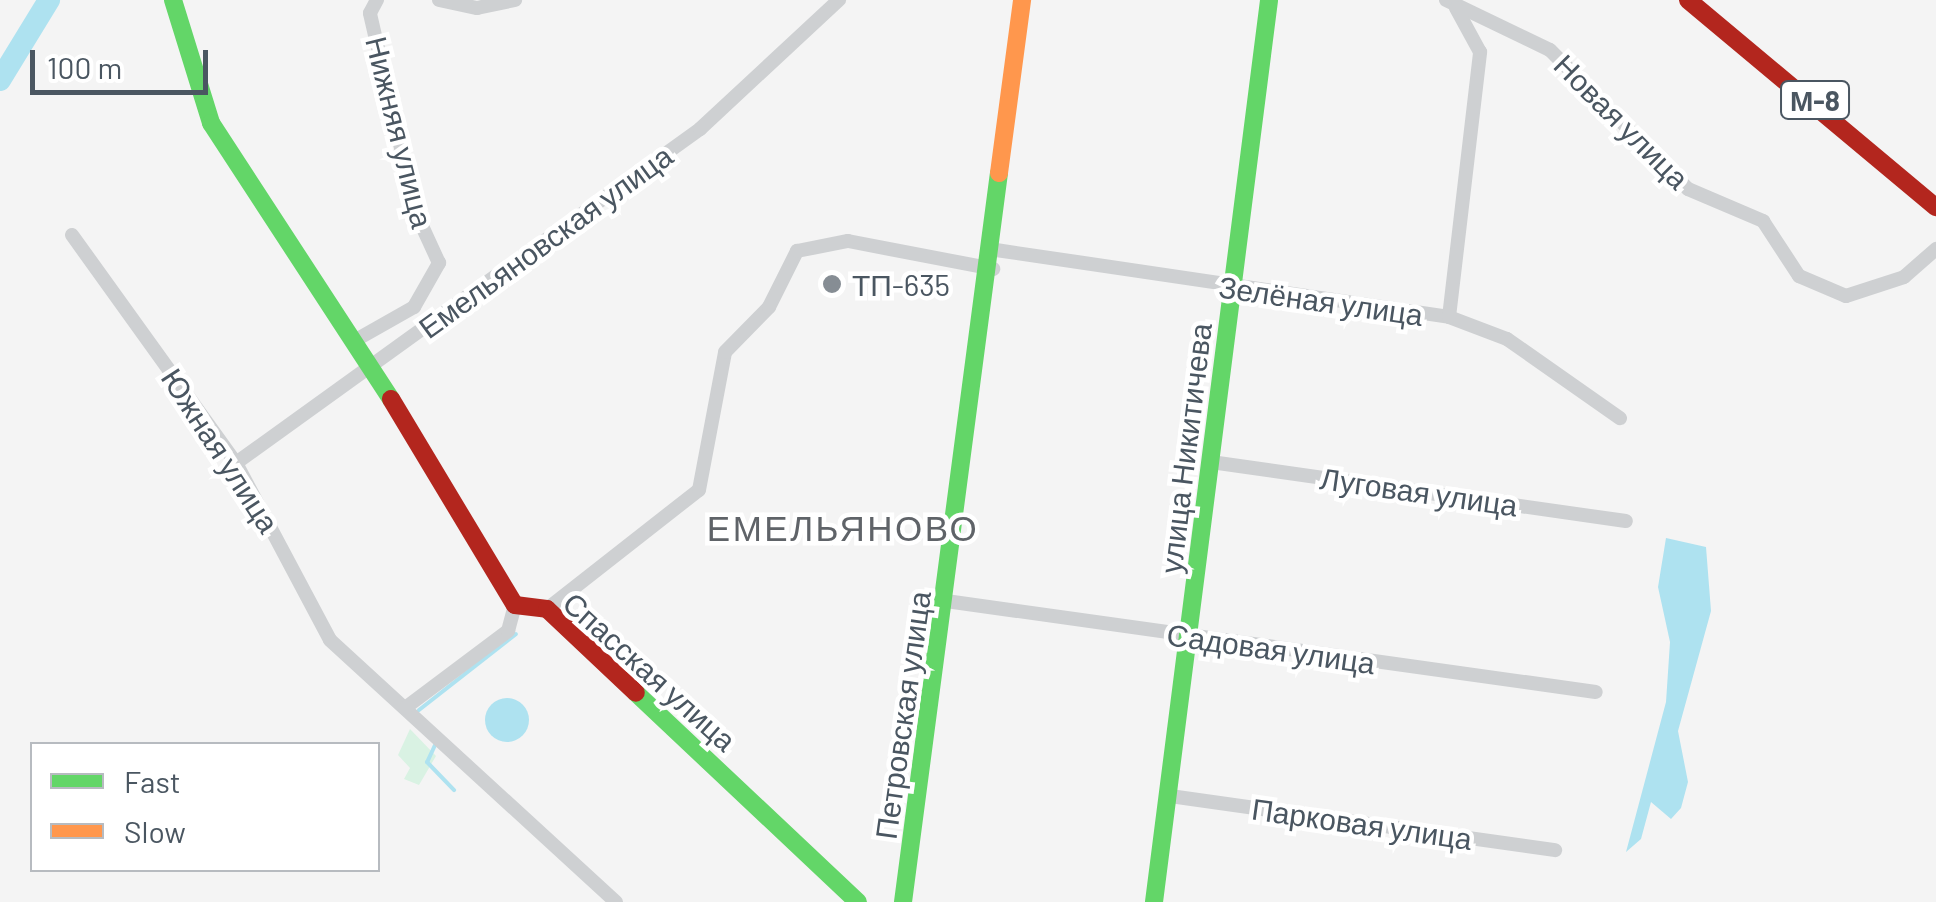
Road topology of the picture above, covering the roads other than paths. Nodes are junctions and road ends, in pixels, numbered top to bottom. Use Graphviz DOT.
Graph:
graph roads {
  1 [pos="173,0"];
  2 [pos="377,0"];
  3 [pos="439,0"];
  4 [pos="515,0"];
  5 [pos="839,0"];
  6 [pos="1022,0"];
  7 [pos="1270,0"];
  8 [pos="1688,0"];
  9 [pos="1449,2"];
  10 [pos="1936,207"];
  11 [pos="72,235"];
  12 [pos="1936,249"];
  13 [pos="994,259"];
  14 [pos="1232,289"];
  15 [pos="1449,317"];
  16 [pos="354,340"];
  17 [pos="370,366"];
  18 [pos="1620,418"];
  19 [pos="1211,462"];
  20 [pos="236,463"];
  21 [pos="1626,521"];
  22 [pos="946,602"];
  23 [pos="515,605"];
  24 [pos="547,609"];
  25 [pos="1190,638"];
  26 [pos="1596,692"];
  27 [pos="406,708"];
  28 [pos="1170,796"];
  29 [pos="1555,850"];
  30 [pos="616,902"];
  31 [pos="858,902"];
  32 [pos="903,902"];
  33 [pos="1154,902"];
  1 -- 16 [label="street, Спасская улица"];
  2 -- 16 [label="street, Нижняя улица"];
  3 -- 4 [label="street"];
  5 -- 17 [label="street, Емельяновская улица"];
  6 -- 13 [label="street, Петровская улица"];
  7 -- 14 [label="street, улица Никитичева"];
  8 -- 10 [label="street, М-8"];
  9 -- 12 [label="street, Новая улица"];
  9 -- 15 [label="street"];
  11 -- 20 [label="street, Южная улица"];
  13 -- 14 [label="street, Зелёная улица"];
  13 -- 22 [label="street, Петровская улица"];
  13 -- 24 [label="street, Зелёная улица"];
  14 -- 15 [label="street, Зелёная улица"];
  14 -- 19 [label="street, улица Никитичева"];
  15 -- 18 [label="street, Зелёная улица"];
  16 -- 17 [label="street, Спасская улица"];
  17 -- 20 [label="street, Емельяновская улица"];
  17 -- 23 [label="street, Спасская улица"];
  19 -- 21 [label="street, Луговая улица"];
  19 -- 25 [label="street, улица Никитичева"];
  20 -- 27 [label="street, Южная улица"];
  22 -- 25 [label="street, Садовая улица"];
  22 -- 32 [label="street, Петровская улица"];
  23 -- 24 [label="street, Спасская улица"];
  23 -- 27 [label="street"];
  24 -- 31 [label="street, Спасская улица"];
  25 -- 26 [label="street, Садовая улица"];
  25 -- 28 [label="street, улица Никитичева"];
  27 -- 30 [label="street, Южная улица"];
  28 -- 29 [label="street, Парковая улица"];
  28 -- 33 [label="street, улица Никитичева"];
}
